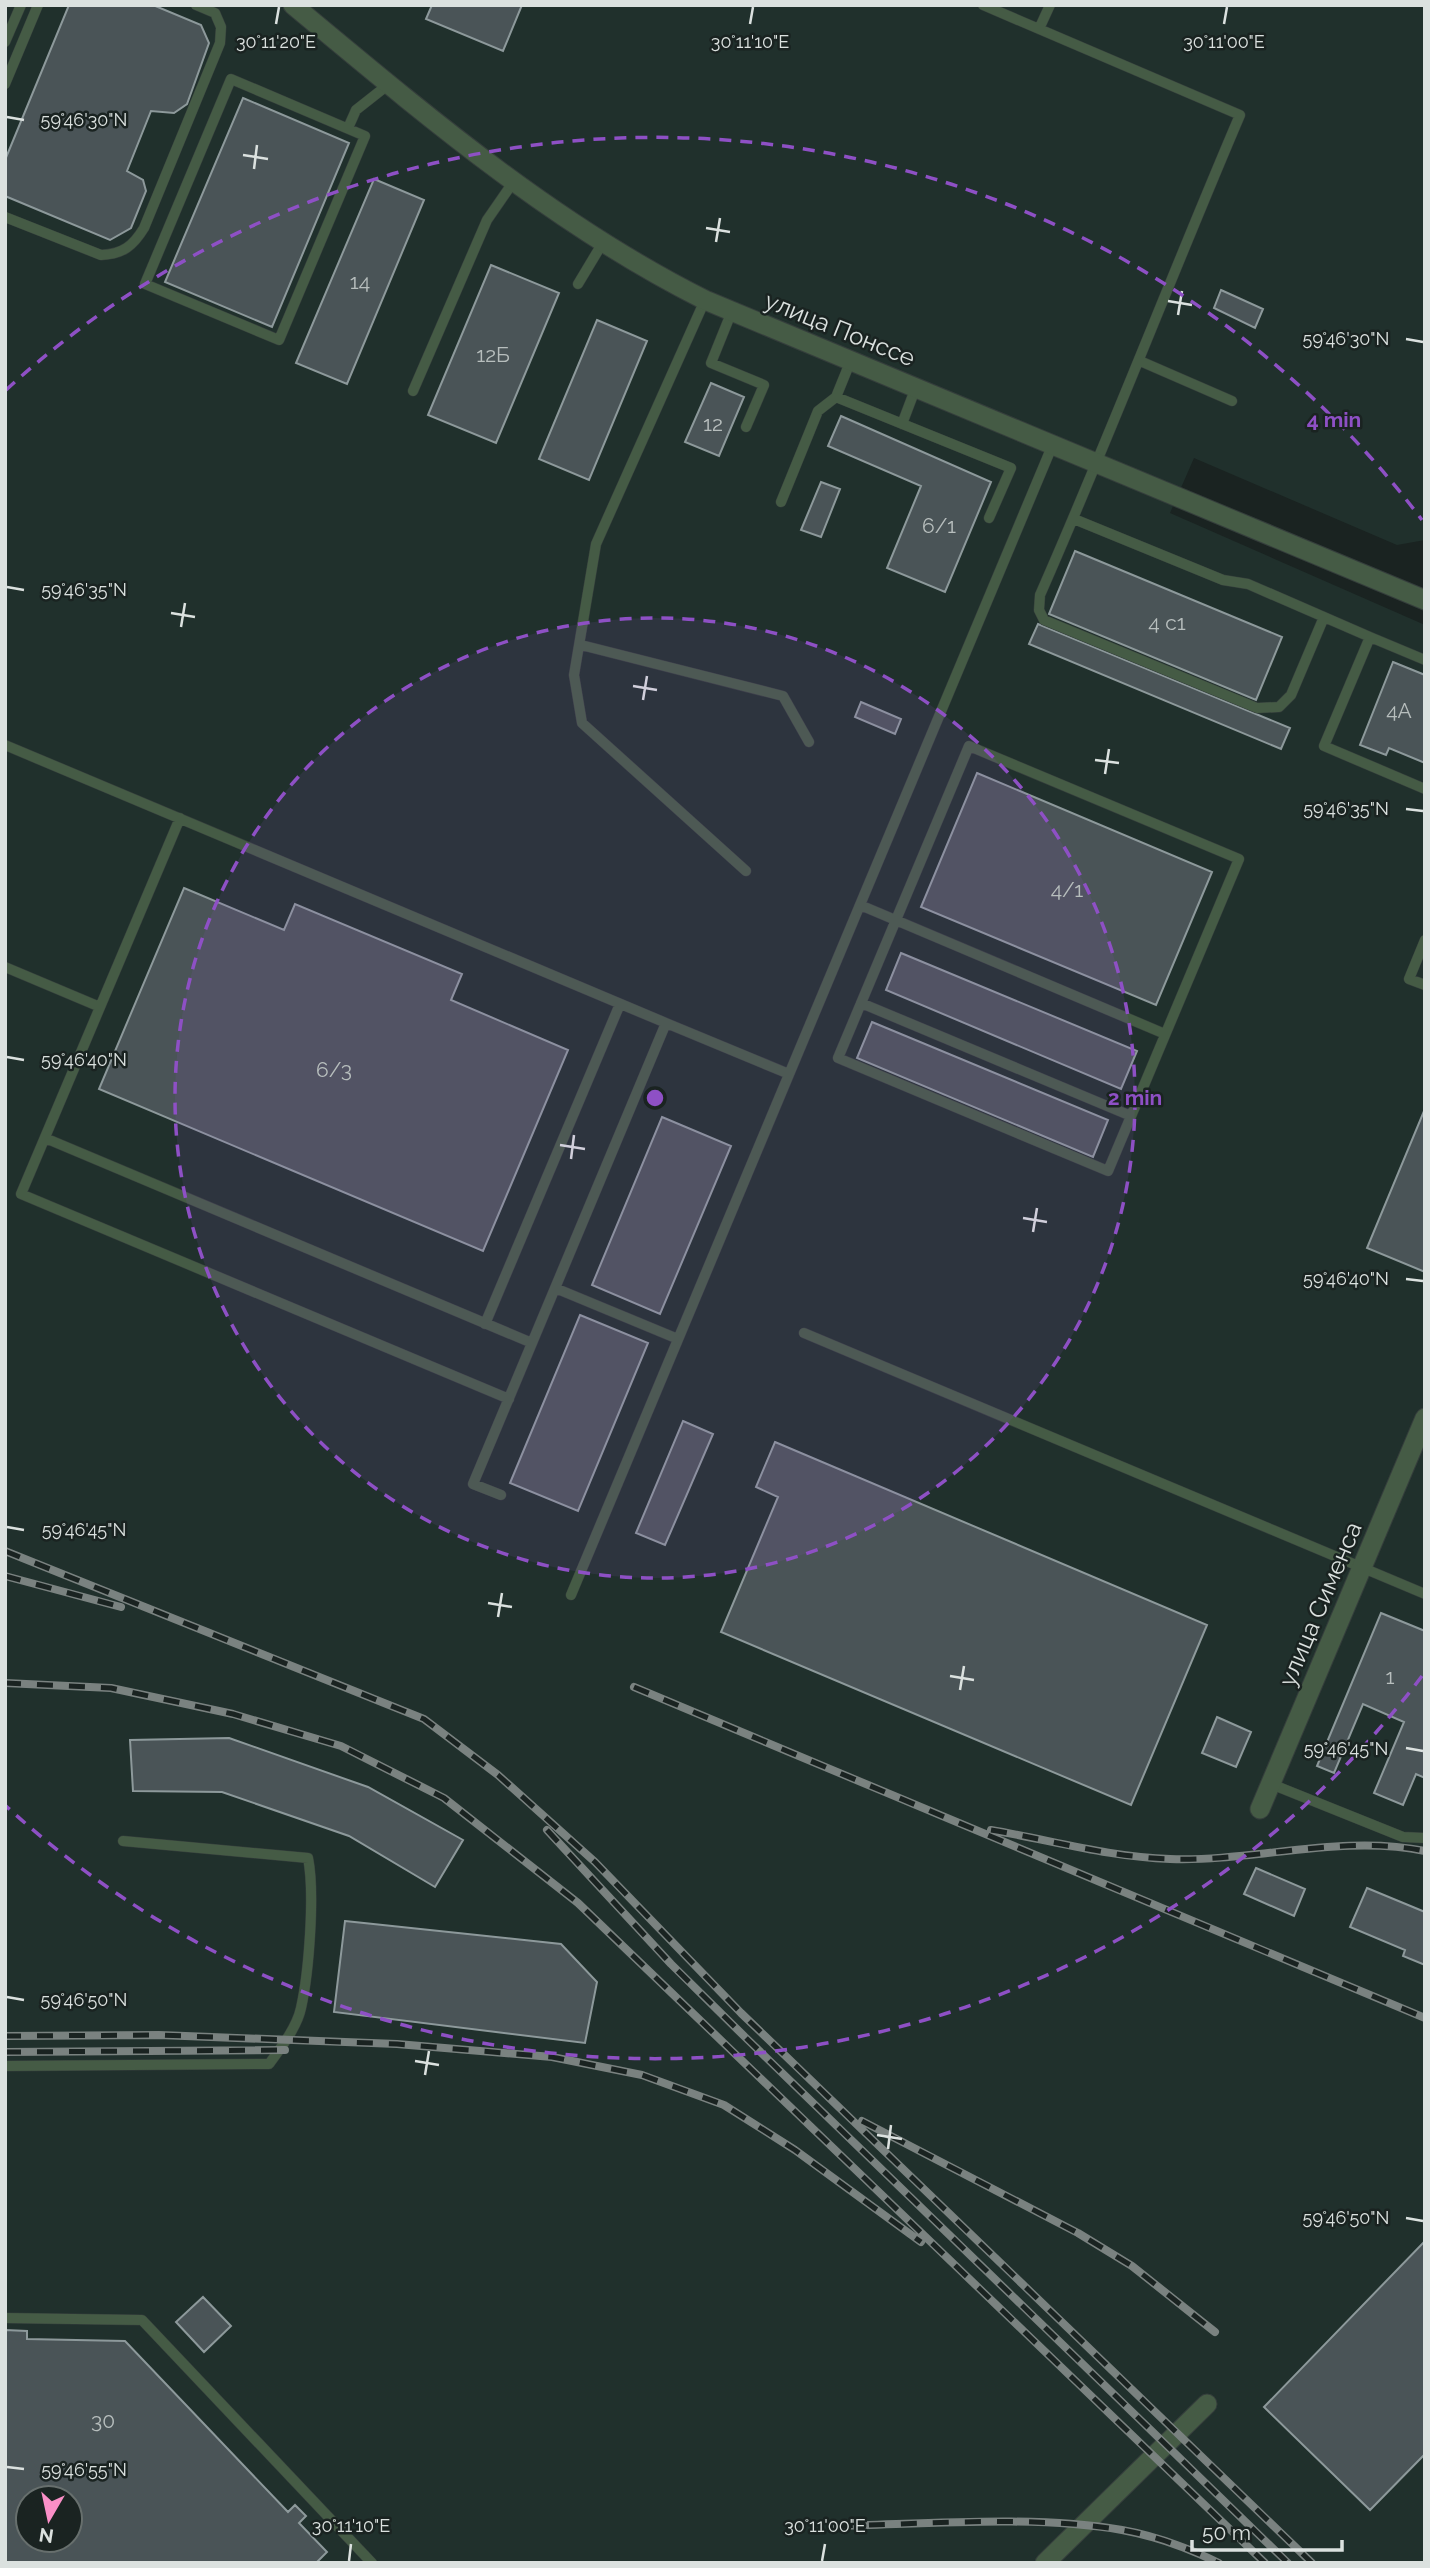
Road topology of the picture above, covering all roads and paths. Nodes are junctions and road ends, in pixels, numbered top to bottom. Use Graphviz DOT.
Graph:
graph roads {
  1 [pos="21,5"];
  2 [pos="38,5"];
  3 [pos="195,5"];
  4 [pos="293,5"];
  5 [pos="983,5"];
  6 [pos="1050,5"];
  7 [pos="1040,29"];
  8 [pos="5,42"];
  9 [pos="5,83"];
  10 [pos="389,84"];
  11 [pos="348,128"];
  12 [pos="514,181"];
  13 [pos="5,217"];
  14 [pos="602,244"];
  15 [pos="578,284"];
  16 [pos="705,300"];
  17 [pos="732,311"];
  18 [pos="851,360"];
  19 [pos="1140,361"];
  20 [pos="916,387"];
  21 [pos="413,391"];
  22 [pos="836,397"];
  23 [pos="1232,401"];
  24 [pos="902,424"];
  25 [pos="746,427"];
  26 [pos="1053,444"];
  27 [pos="1099,463"];
  28 [pos="780,502"];
  29 [pos="989,519"];
  30 [pos="1073,519"];
  31 [pos="1425,600"];
  32 [pos="1324,617"];
  33 [pos="1370,637"];
  34 [pos="581,645"];
  35 [pos="1425,660"];
  36 [pos="808,742"];
  37 [pos="5,745"];
  38 [pos="1425,789"];
  39 [pos="180,818"];
  40 [pos="746,872"];
  41 [pos="860,905"];
  42 [pos="895,920"];
  43 [pos="1425,940"];
  44 [pos="5,967"];
  45 [pos="1425,985"];
  46 [pos="861,1003"];
  47 [pos="620,1004"];
  48 [pos="100,1007"];
  49 [pos="666,1023"];
  50 [pos="1166,1034"];
  51 [pos="789,1074"];
  52 [pos="1131,1116"];
  53 [pos="45,1138"];
  54 [pos="555,1288"];
  55 [pos="485,1324"];
  56 [pos="804,1333"];
  57 [pos="678,1339"];
  58 [pos="532,1343"];
  59 [pos="509,1399"];
  60 [pos="1425,1418"];
  61 [pos="501,1495"];
  62 [pos="1362,1567"];
  63 [pos="1425,1594"];
  64 [pos="571,1595"];
  65 [pos="1271,1784"];
  66 [pos="1261,1809"];
  67 [pos="1425,1838"];
  68 [pos="123,1841"];
  69 [pos="5,2066"];
  70 [pos="5,2318"];
  71 [pos="1207,2404"];
  72 [pos="372,2563"];
  73 [pos="1045,2563"];
  1 -- 8 [label="lane"];
  2 -- 9 [label="lane"];
  3 -- 13 [label="lane"];
  4 -- 10 [label="street, улица Понссе"];
  5 -- 7 [label="lane"];
  6 -- 7 [label="lane"];
  7 -- 19 [label="lane"];
  10 -- 11 [label="lane"];
  10 -- 12 [label="street, улица Понссе"];
  11 -- 11 [label="lane"];
  12 -- 14 [label="street, улица Понссе"];
  12 -- 21 [label="lane"];
  14 -- 15 [label="lane"];
  14 -- 16 [label="street, улица Понссе"];
  16 -- 17 [label="street, улица Понссе"];
  16 -- 34 [label="lane"];
  17 -- 18 [label="street, улица Понссе"];
  17 -- 25 [label="lane"];
  18 -- 20 [label="street, улица Понссе"];
  18 -- 22 [label="lane"];
  19 -- 23 [label="lane"];
  19 -- 27 [label="lane"];
  20 -- 24 [label="lane"];
  20 -- 26 [label="street, улица Понссе"];
  22 -- 24 [label="lane"];
  22 -- 28 [label="lane"];
  24 -- 29 [label="lane"];
  26 -- 27 [label="street, улица Понссе"];
  26 -- 41 [label="lane"];
  27 -- 30 [label="lane"];
  27 -- 31 [label="street, улица Понссе"];
  30 -- 32 [label="lane"];
  30 -- 32 [label="lane"];
  32 -- 33 [label="lane"];
  33 -- 35 [label="lane"];
  33 -- 38 [label="lane"];
  34 -- 36 [label="lane"];
  34 -- 40 [label="lane"];
  37 -- 39 [label="lane"];
  39 -- 47 [label="lane"];
  39 -- 48 [label="lane"];
  41 -- 42 [label="lane"];
  41 -- 51 [label="lane"];
  42 -- 46 [label="lane"];
  42 -- 50 [label="lane"];
  42 -- 50 [label="lane"];
  43 -- 45 [label="lane"];
  44 -- 48 [label="lane"];
  46 -- 52 [label="lane"];
  46 -- 52 [label="lane"];
  47 -- 49 [label="lane"];
  47 -- 55 [label="lane"];
  48 -- 53 [label="lane"];
  49 -- 51 [label="lane"];
  49 -- 54 [label="lane"];
  50 -- 52 [label="lane"];
  51 -- 57 [label="lane"];
  53 -- 55 [label="lane"];
  53 -- 59 [label="lane"];
  54 -- 57 [label="lane"];
  54 -- 58 [label="lane"];
  55 -- 58 [label="lane"];
  56 -- 62 [label="lane"];
  57 -- 64 [label="lane"];
  58 -- 59 [label="lane"];
  59 -- 61 [label="lane"];
  60 -- 62 [label="street, улица Сименса"];
  62 -- 63 [label="lane"];
  62 -- 65 [label="street, улица Сименса"];
  65 -- 66 [label="street, улица Сименса"];
  65 -- 67 [label="lane"];
  68 -- 69 [label="lane"];
  70 -- 72 [label="lane"];
  71 -- 73 [label="street"];
}
